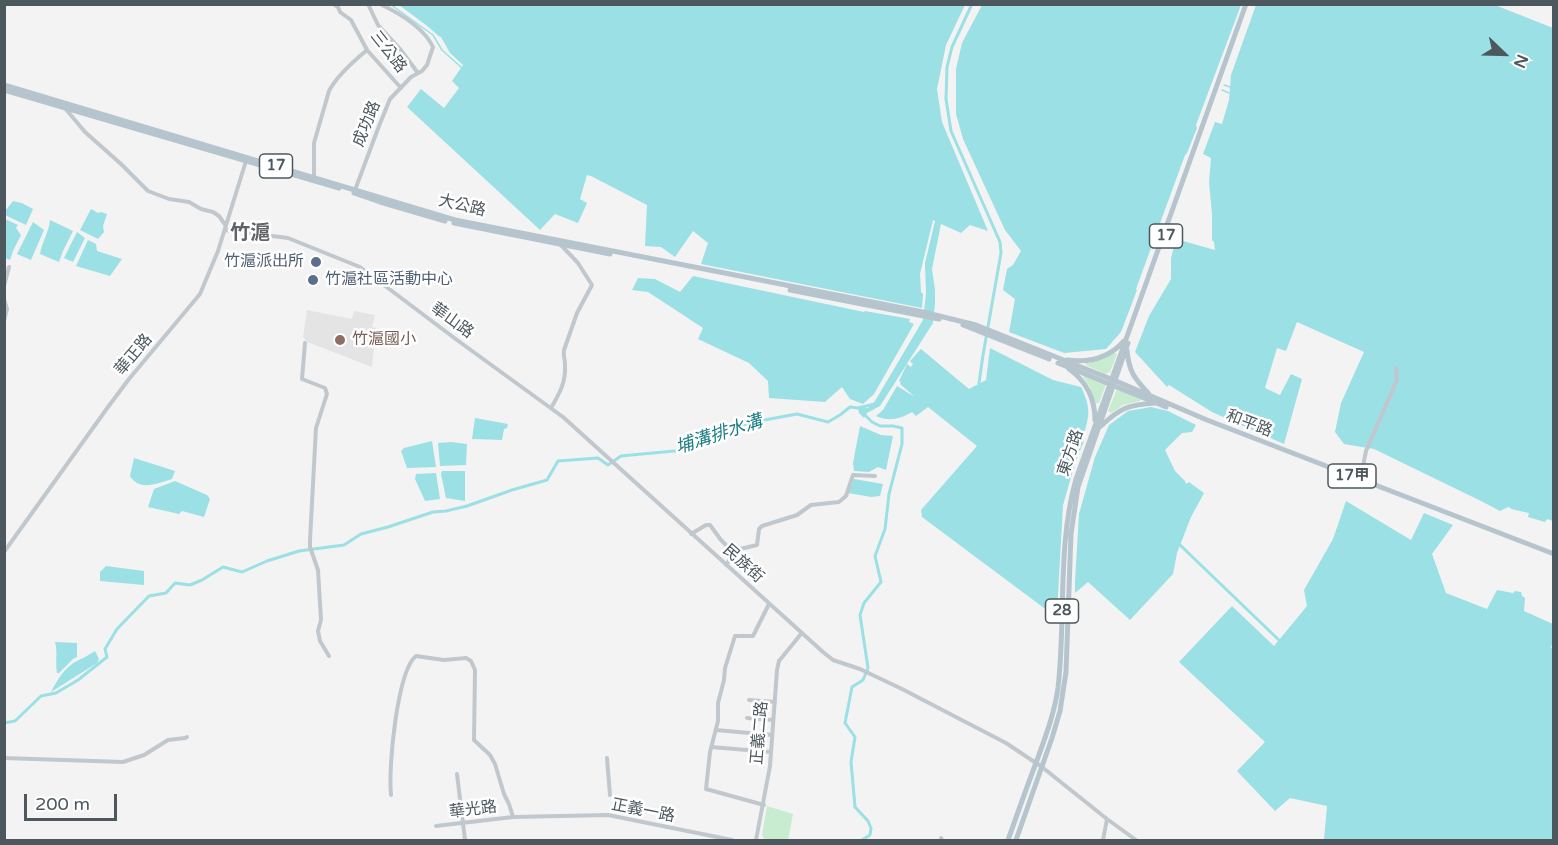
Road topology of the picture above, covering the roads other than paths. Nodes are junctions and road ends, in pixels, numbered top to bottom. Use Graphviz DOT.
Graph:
graph roads {
  1 [pos="368,4"];
  2 [pos="380,4"];
  3 [pos="1247,4"];
  4 [pos="337,5"];
  5 [pos="367,50"];
  6 [pos="418,73"];
  7 [pos="4,86"];
  8 [pos="401,87"];
  9 [pos="1218,87"];
  10 [pos="4,90"];
  11 [pos="64,106"];
  12 [pos="246,159"];
  13 [pos="314,179"];
  14 [pos="355,190"];
  15 [pos="225,228"];
  16 [pos="549,240"];
  17 [pos="560,244"];
  18 [pos="9,267"];
  19 [pos="691,268"];
  20 [pos="4,286"];
  21 [pos="4,299"];
  22 [pos="935,317"];
  23 [pos="4,321"];
  24 [pos="1128,334"];
  25 [pos="305,343"];
  26 [pos="1126,348"];
  27 [pos="1055,360"];
  28 [pos="1396,368"];
  29 [pos="1113,382"];
  30 [pos="1154,400"];
  31 [pos="551,408"];
  32 [pos="1097,427"];
  33 [pos="617,465"];
  34 [pos="874,476"];
  35 [pos="1363,480"];
  36 [pos="691,534"];
  37 [pos="732,551"];
  38 [pos="4,552"];
  39 [pos="1554,555"];
  40 [pos="726,565"];
  41 [pos="769,604"];
  42 [pos="801,634"];
  43 [pos="329,656"];
  44 [pos="749,700"];
  45 [pos="775,702"];
  46 [pos="747,718"];
  47 [pos="773,720"];
  48 [pos="717,730"];
  49 [pos="772,735"];
  50 [pos="187,737"];
  51 [pos="711,747"];
  52 [pos="771,752"];
  53 [pos="607,758"];
  54 [pos="4,759"];
  55 [pos="1036,763"];
  56 [pos="1042,767"];
  57 [pos="457,774"];
  58 [pos="391,795"];
  59 [pos="610,795"];
  60 [pos="764,805"];
  61 [pos="513,817"];
  62 [pos="1107,819"];
  63 [pos="463,823"];
  64 [pos="436,826"];
  65 [pos="465,840"];
  66 [pos="732,840"];
  67 [pos="756,840"];
  68 [pos="1008,840"];
  69 [pos="1016,840"];
  70 [pos="1103,840"];
  71 [pos="1136,840"];
  1 -- 6 [label="street"];
  2 -- 6 [label="street, 成功路"];
  3 -- 9 [label="main road, 17"];
  4 -- 5 [label="street, 三公路"];
  5 -- 8 [label="street, 三公路"];
  5 -- 13 [label="street"];
  6 -- 8 [label="street, 成功路"];
  7 -- 11 [label="main road, 大公路 / 17"];
  8 -- 14 [label="street, 成功路"];
  9 -- 24 [label="main road, 東方路 / 17"];
  9 -- 26 [label="main road, 東方路 / 17"];
  10 -- 11 [label="main road, 大公路 / 17"];
  11 -- 12 [label="main road, 大公路 / 17"];
  11 -- 15 [label="street, 華山路"];
  12 -- 13 [label="main road, 大公路 / 17"];
  12 -- 15 [label="street, 華正路"];
  13 -- 14 [label="main road, 大公路 / 17"];
  13 -- 16 [label="main road, 大公路 / 17"];
  14 -- 16 [label="main road, 大公路 / 17"];
  15 -- 31 [label="street, 華山路"];
  15 -- 38 [label="street, 華正路"];
  16 -- 17 [label="main road, 大公路 / 17"];
  16 -- 19 [label="main road, 大公路 / 17"];
  17 -- 19 [label="main road, 大公路 / 17"];
  17 -- 31 [label="street"];
  18 -- 20 [label="street"];
  19 -- 22 [label="main road, 大公路 / 17"];
  21 -- 23 [label="street"];
  22 -- 27 [label="main road, 和平路 / 17"];
  24 -- 27 [label="main road"];
  24 -- 29 [label="main road, 東方路 / 17"];
  25 -- 43 [label="street"];
  26 -- 29 [label="main road, 東方路 / 17"];
  26 -- 30 [label="main road"];
  27 -- 29 [label="main road, 和平路 / 17"];
  27 -- 32 [label="main road"];
  28 -- 35 [label="street"];
  29 -- 30 [label="main road, 和平路 / 17甲"];
  29 -- 32 [label="main road, 東方路 / 28"];
  30 -- 32 [label="main road"];
  30 -- 35 [label="main road, 和平路 / 17甲"];
  30 -- 39 [label="main road, 和平路 / 17甲"];
  31 -- 33 [label="street, 華山路"];
  32 -- 55 [label="main road, 東方路 / 28"];
  32 -- 56 [label="main road, 東方路 / 28"];
  33 -- 36 [label="street, 民族街"];
  34 -- 37 [label="street"];
  35 -- 39 [label="main road, 和平路 / 17甲"];
  36 -- 37 [label="street"];
  36 -- 40 [label="street, 民族街"];
  37 -- 40 [label="street"];
  40 -- 41 [label="street, 民族街"];
  41 -- 42 [label="street, 民族街"];
  41 -- 48 [label="street"];
  42 -- 45 [label="street, 正義二路"];
  42 -- 55 [label="street, 民族街"];
  44 -- 45 [label="street"];
  45 -- 47 [label="street, 正義二路"];
  46 -- 47 [label="street"];
  47 -- 49 [label="street, 正義二路"];
  48 -- 49 [label="street"];
  48 -- 51 [label="street"];
  49 -- 52 [label="street, 正義二路"];
  50 -- 54 [label="street"];
  51 -- 52 [label="street"];
  51 -- 60 [label="street"];
  52 -- 60 [label="street, 正義二路"];
  53 -- 59 [label="street"];
  55 -- 56 [label="street"];
  55 -- 68 [label="main road, 東方路 / 28"];
  56 -- 62 [label="street"];
  56 -- 69 [label="main road, 東方路 / 28"];
  57 -- 63 [label="street"];
  58 -- 61 [label="street"];
  60 -- 67 [label="street, 正義二路"];
  61 -- 63 [label="street, 華光路"];
  61 -- 66 [label="street, 正義一路"];
  62 -- 70 [label="street"];
  62 -- 71 [label="street"];
  63 -- 64 [label="street, 華光路"];
  63 -- 65 [label="street"];
}
